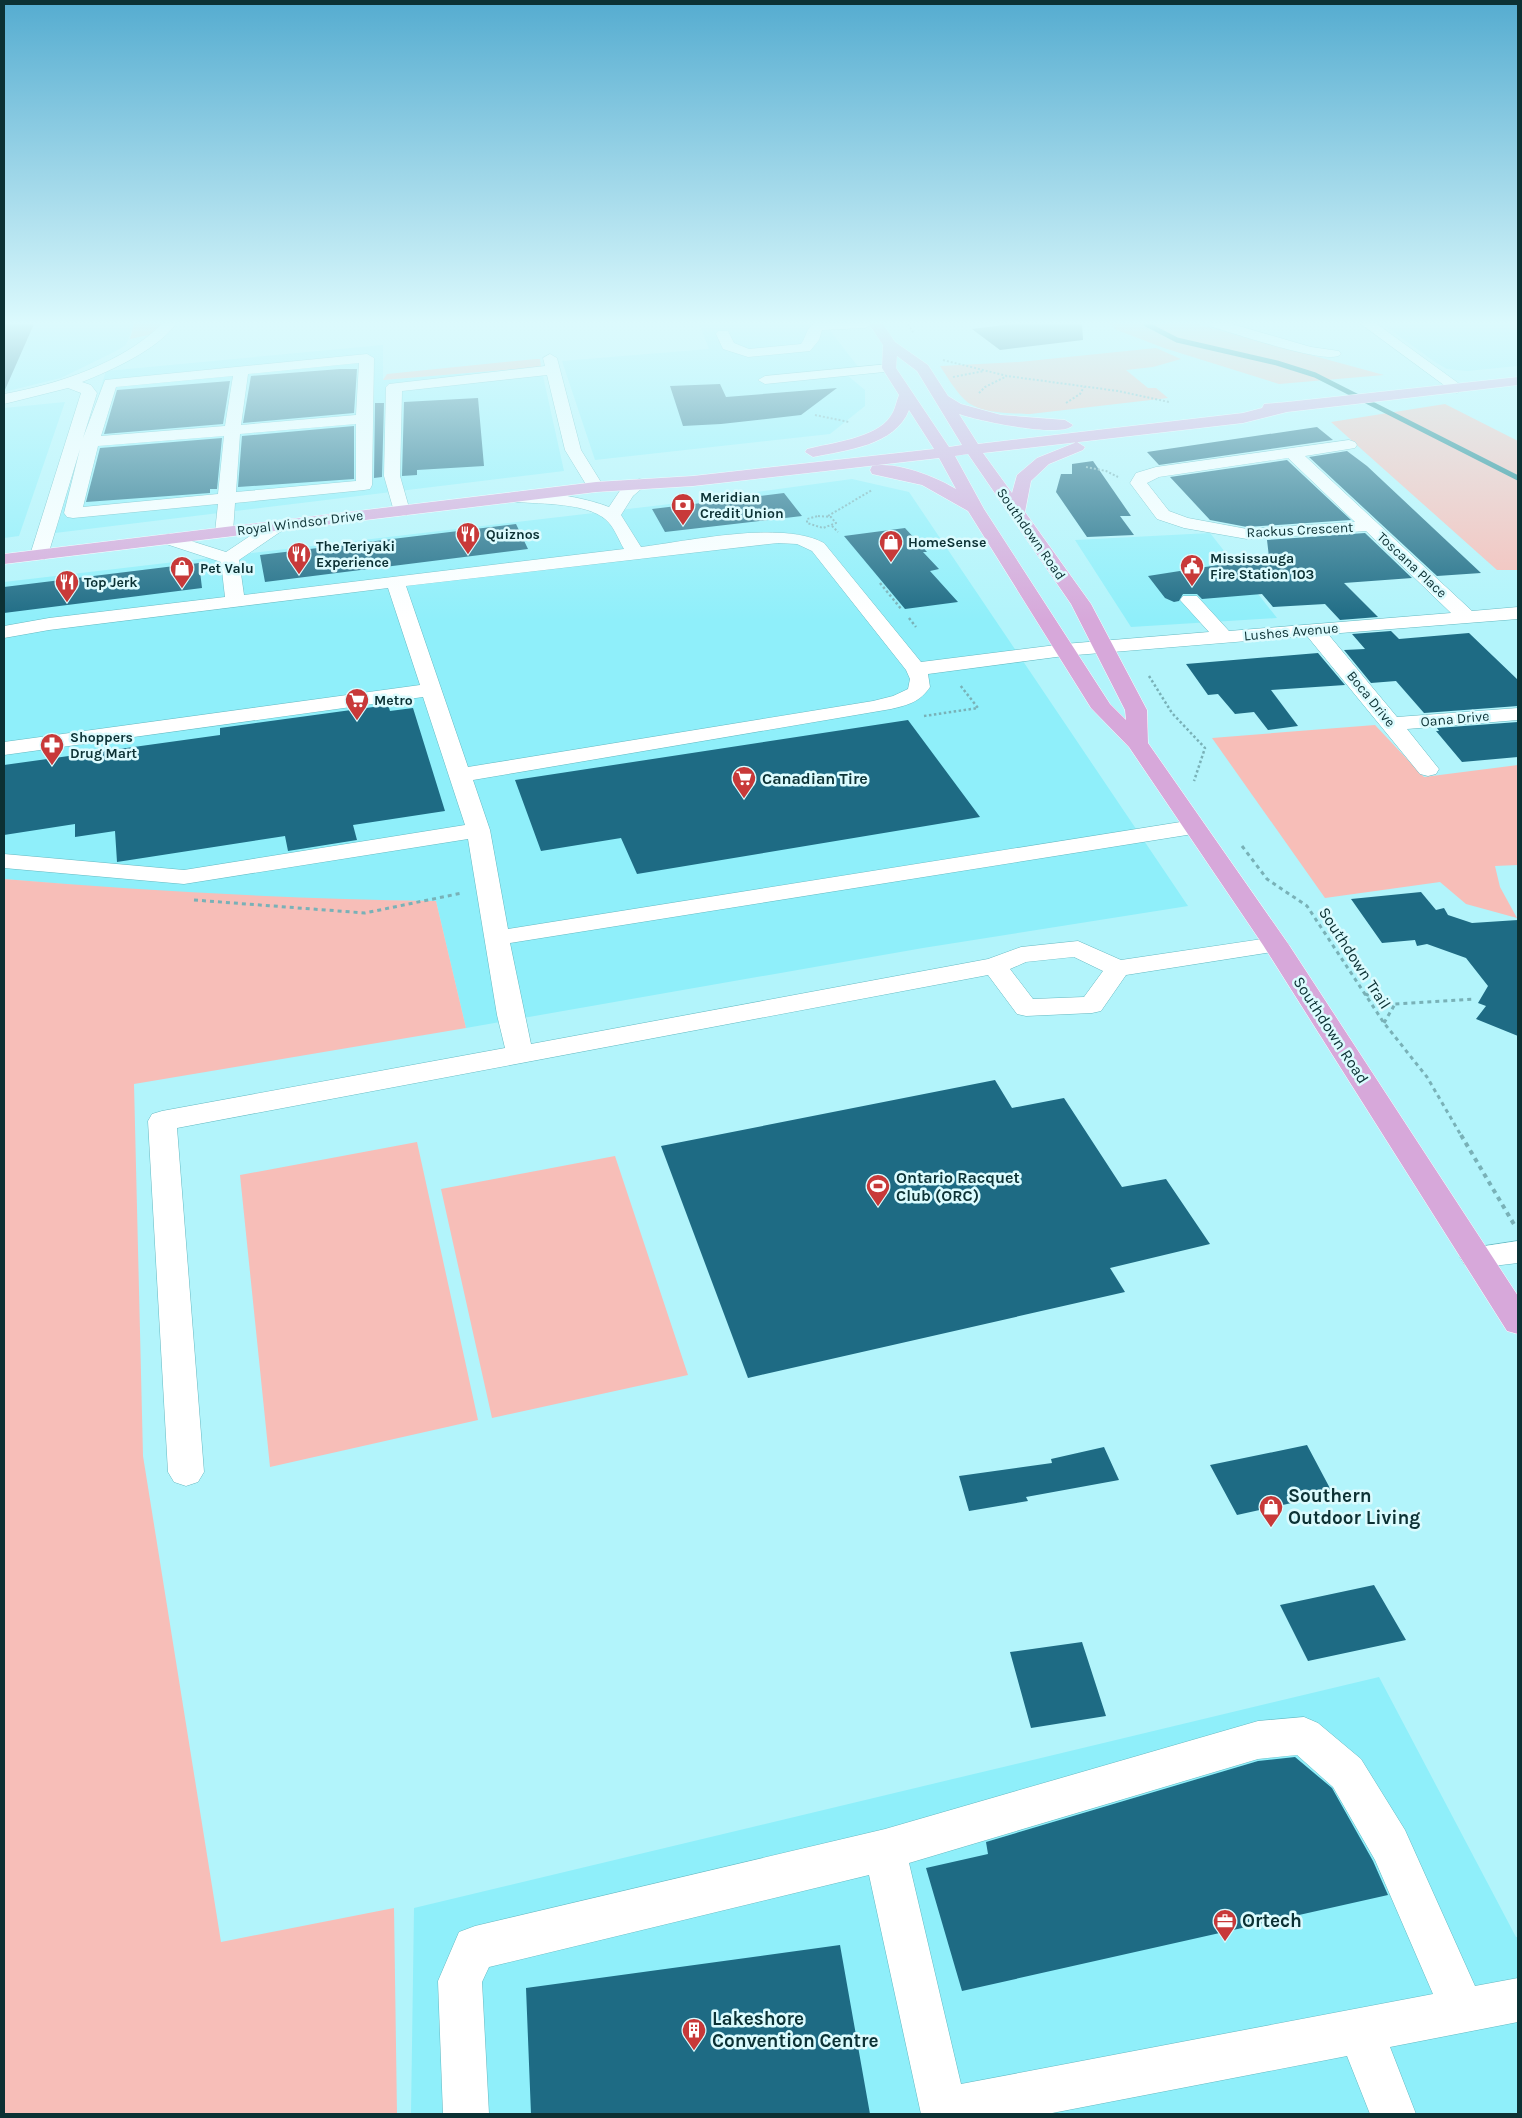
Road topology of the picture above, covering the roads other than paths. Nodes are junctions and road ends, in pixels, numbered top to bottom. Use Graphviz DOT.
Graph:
graph roads {
  1 [pos="79,423"];
  2 [pos="97,423"];
  3 [pos="233,423"];
  4 [pos="318,423"];
  5 [pos="364,423"];
  6 [pos="393,423"];
  7 [pos="566,423"];
  8 [pos="893,423"];
  9 [pos="924,423"];
  10 [pos="957,423"];
  11 [pos="1041,423"];
  12 [pos="1084,423"];
  13 [pos="1202,423"];
  14 [pos="1065,425"];
  15 [pos="232,430"];
  16 [pos="1141,430"];
  17 [pos="91,442"];
  18 [pos="969,443"];
  19 [pos="72,445"];
  20 [pos="1349,445"];
  21 [pos="940,446"];
  22 [pos="813,452"];
  23 [pos="1291,452"];
  24 [pos="835,464"];
  25 [pos="639,484"];
  26 [pos="596,487"];
  27 [pos="517,496"];
  28 [pos="226,498"];
  29 [pos="975,509"];
  30 [pos="401,511"];
  31 [pos="1016,513"];
  32 [pos="612,516"];
  33 [pos="277,526"];
  34 [pos="1368,526"];
  35 [pos="224,532"];
  36 [pos="169,539"];
  37 [pos="635,553"];
  38 [pos="39,555"];
  39 [pos="4,559"];
  40 [pos="230,560"];
  41 [pos="395,582"];
  42 [pos="1190,600"];
  43 [pos="235,601"];
  44 [pos="1518,612"];
  45 [pos="1467,617"];
  46 [pos="1312,630"];
  47 [pos="4,632"];
  48 [pos="1224,637"];
  49 [pos="1103,647"];
  50 [pos="1064,650"];
  51 [pos="916,669"];
  52 [pos="432,690"];
  53 [pos="1518,714"];
  54 [pos="1392,724"];
  55 [pos="1137,743"];
  56 [pos="4,749"];
  57 [pos="1428,769"];
  58 [pos="460,775"];
  59 [pos="1193,827"];
  60 [pos="478,830"];
  61 [pos="4,861"];
  62 [pos="497,938"];
  63 [pos="1276,945"];
  64 [pos="995,966"];
  65 [pos="1118,968"];
  66 [pos="520,1055"];
  67 [pos="1518,1252"];
  68 [pos="1476,1257"];
  69 [pos="1518,1322"];
  70 [pos="186,1472"];
  71 [pos="885,1850"];
  72 [pos="1518,2000"];
  73 [pos="1463,2011"];
  74 [pos="1360,2030"];
  75 [pos="943,2113"];
  76 [pos="466,2114"];
  77 [pos="1393,2114"];
  1 -- 19 [label="street"];
  2 -- 17 [label="street"];
  3 -- 15 [label="street"];
  4 -- 15 [label="street"];
  5 -- 28 [label="street"];
  6 -- 30 [label="street"];
  7 -- 26 [label="street"];
  8 -- 22 [label="main road"];
  9 -- 21 [label="main road, Southdown Road"];
  10 -- 18 [label="main road, Southdown Road"];
  11 -- 14 [label="main road"];
  12 -- 14 [label="main road"];
  13 -- 16 [label="main road"];
  14 -- 18 [label="main road"];
  15 -- 17 [label="street"];
  15 -- 28 [label="street"];
  16 -- 18 [label="main road"];
  16 -- 31 [label="main road"];
  17 -- 19 [label="street"];
  17 -- 28 [label="street"];
  18 -- 21 [label="main road"];
  18 -- 31 [label="main road, Southdown Road"];
  19 -- 38 [label="street"];
  20 -- 23 [label="street, Rackus Crescent"];
  21 -- 22 [label="main road, Royal Windsor Drive"];
  21 -- 24 [label="main road, Royal Windsor Drive"];
  21 -- 29 [label="main road, Southdown Road"];
  22 -- 26 [label="main road, Royal Windsor Drive"];
  23 -- 34 [label="street, Toscana Place"];
  23 -- 34 [label="street, Rackus Crescent"];
  24 -- 25 [label="main road, Royal Windsor Drive"];
  24 -- 29 [label="main road"];
  25 -- 26 [label="main road, Royal Windsor Drive"];
  25 -- 32 [label="street"];
  26 -- 27 [label="main road, Royal Windsor Drive"];
  27 -- 30 [label="main road, Royal Windsor Drive"];
  27 -- 32 [label="street"];
  28 -- 35 [label="street"];
  29 -- 50 [label="main road, Southdown Road"];
  30 -- 33 [label="main road, Royal Windsor Drive"];
  31 -- 49 [label="main road, Southdown Road"];
  32 -- 37 [label="street"];
  33 -- 35 [label="main road, Royal Windsor Drive"];
  33 -- 40 [label="street"];
  34 -- 45 [label="street, Toscana Place"];
  35 -- 36 [label="main road, Royal Windsor Drive"];
  36 -- 38 [label="main road, Royal Windsor Drive"];
  36 -- 40 [label="street"];
  37 -- 41 [label="street"];
  37 -- 51 [label="street"];
  38 -- 39 [label="main road, Royal Windsor Drive"];
  40 -- 43 [label="street"];
  41 -- 43 [label="street"];
  41 -- 52 [label="street"];
  42 -- 48 [label="street"];
  43 -- 47 [label="street"];
  44 -- 45 [label="street, Lushes Avenue"];
  45 -- 46 [label="street, Lushes Avenue"];
  46 -- 48 [label="street, Lushes Avenue"];
  46 -- 54 [label="street, Boca Drive"];
  48 -- 49 [label="street, Lushes Avenue"];
  49 -- 50 [label="street, Lushes Avenue"];
  49 -- 55 [label="main road, Southdown Road"];
  50 -- 51 [label="street, Lushes Avenue"];
  50 -- 55 [label="main road, Southdown Road"];
  51 -- 58 [label="street"];
  52 -- 56 [label="street"];
  52 -- 58 [label="street"];
  53 -- 54 [label="street, Oana Drive"];
  54 -- 57 [label="street, Boca Drive"];
  55 -- 59 [label="main road, Southdown Road"];
  58 -- 60 [label="street"];
  59 -- 62 [label="street"];
  59 -- 63 [label="main road, Southdown Road"];
  60 -- 61 [label="street"];
  60 -- 62 [label="street"];
  62 -- 66 [label="street"];
  63 -- 65 [label="street"];
  63 -- 68 [label="main road, Southdown Road"];
  64 -- 65 [label="street"];
  64 -- 65 [label="street"];
  64 -- 66 [label="street"];
  66 -- 70 [label="street"];
  67 -- 68 [label="street"];
  68 -- 69 [label="main road, Southdown Road"];
  71 -- 73 [label="street"];
  71 -- 75 [label="street"];
  71 -- 76 [label="street"];
  72 -- 73 [label="street"];
  73 -- 74 [label="street"];
  74 -- 75 [label="street"];
  74 -- 77 [label="street"];
}
